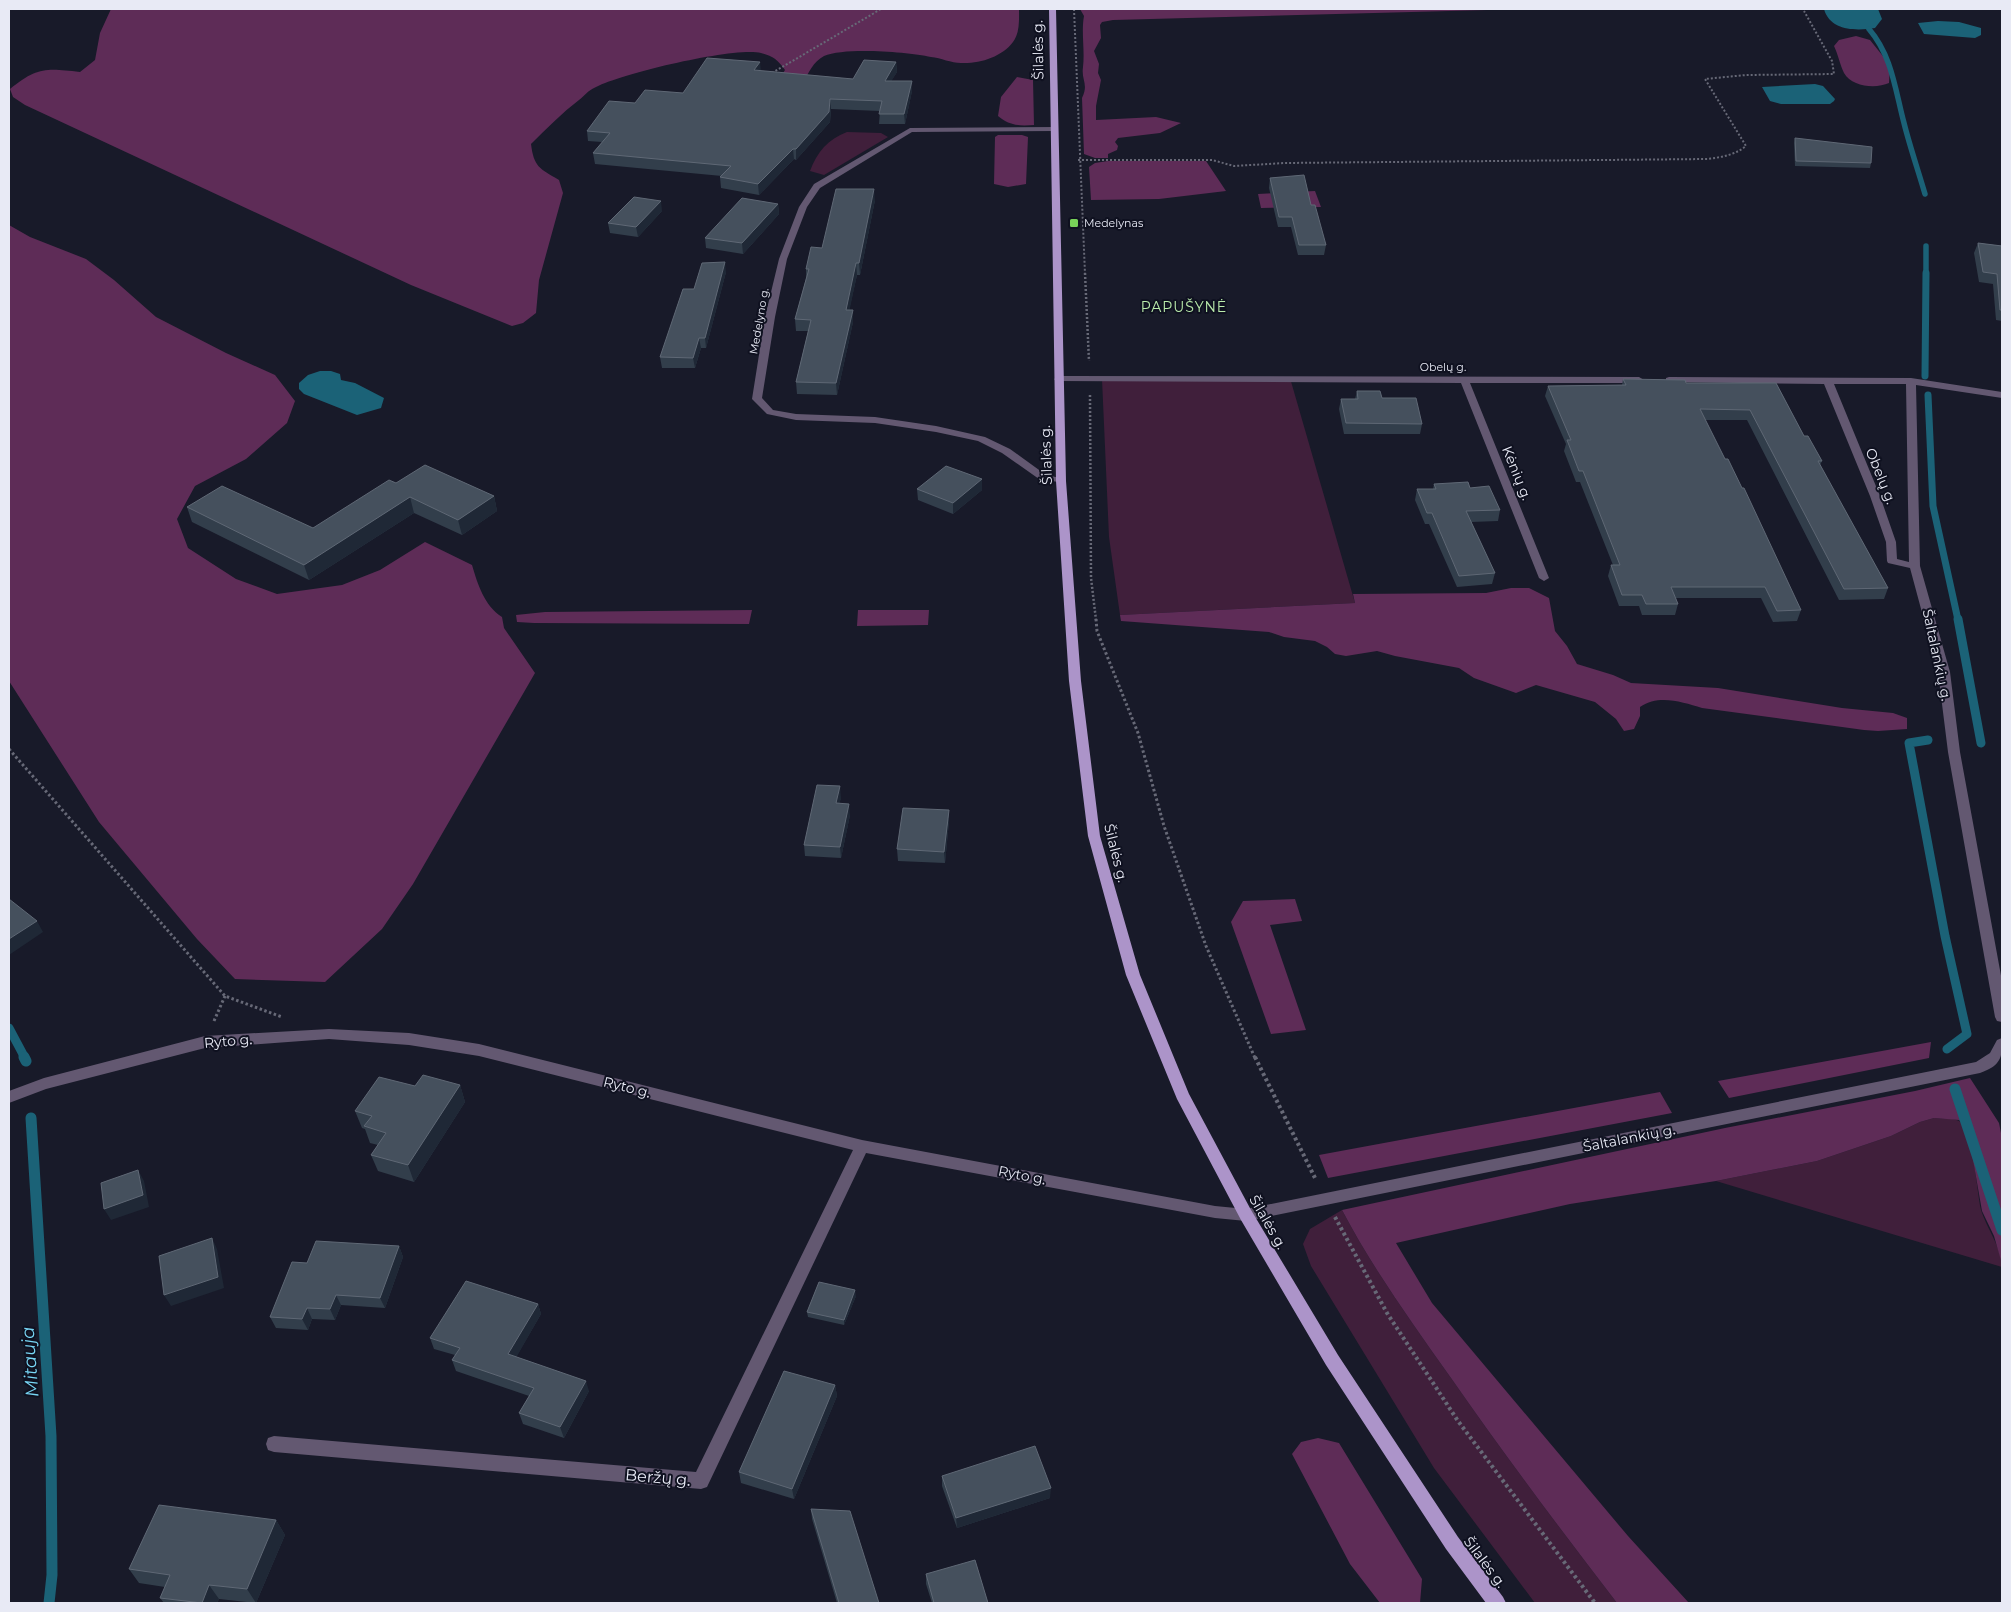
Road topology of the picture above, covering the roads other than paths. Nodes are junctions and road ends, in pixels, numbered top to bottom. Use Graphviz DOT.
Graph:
graph roads {
  1 [pos="1052,9"];
  2 [pos="1054,129"];
  3 [pos="1059,378"];
  4 [pos="1464,379"];
  5 [pos="1828,381"];
  6 [pos="1911,381"];
  7 [pos="2002,395"];
  8 [pos="1061,481"];
  9 [pos="1916,566"];
  10 [pos="1544,578"];
  11 [pos="2002,1017"];
  12 [pos="2002,1044"];
  13 [pos="9,1097"];
  14 [pos="862,1146"];
  15 [pos="1246,1214"];
  16 [pos="274,1444"];
  17 [pos="1498,1603"];
  1 -- 2 [label="main road, Šilalės g."];
  2 -- 3 [label="main road, Šilalės g."];
  2 -- 8 [label="street, Medelyno g."];
  3 -- 4 [label="street, Obelų g."];
  3 -- 8 [label="main road, Šilalės g."];
  4 -- 5 [label="street, Obelų g."];
  4 -- 10 [label="street, Kėnių g."];
  5 -- 6 [label="street, Obelų g."];
  5 -- 9 [label="street, Obelų g."];
  6 -- 7 [label="street"];
  6 -- 9 [label="street, Šaltalankių g."];
  8 -- 15 [label="main road, Šilalės g."];
  9 -- 11 [label="street, Šaltalankių g."];
  12 -- 15 [label="street, Šaltalankių g."];
  13 -- 14 [label="street, Ryto g."];
  14 -- 15 [label="street, Ryto g."];
  14 -- 16 [label="street, Beržų g."];
  15 -- 17 [label="main road, Šilalės g."];
}
